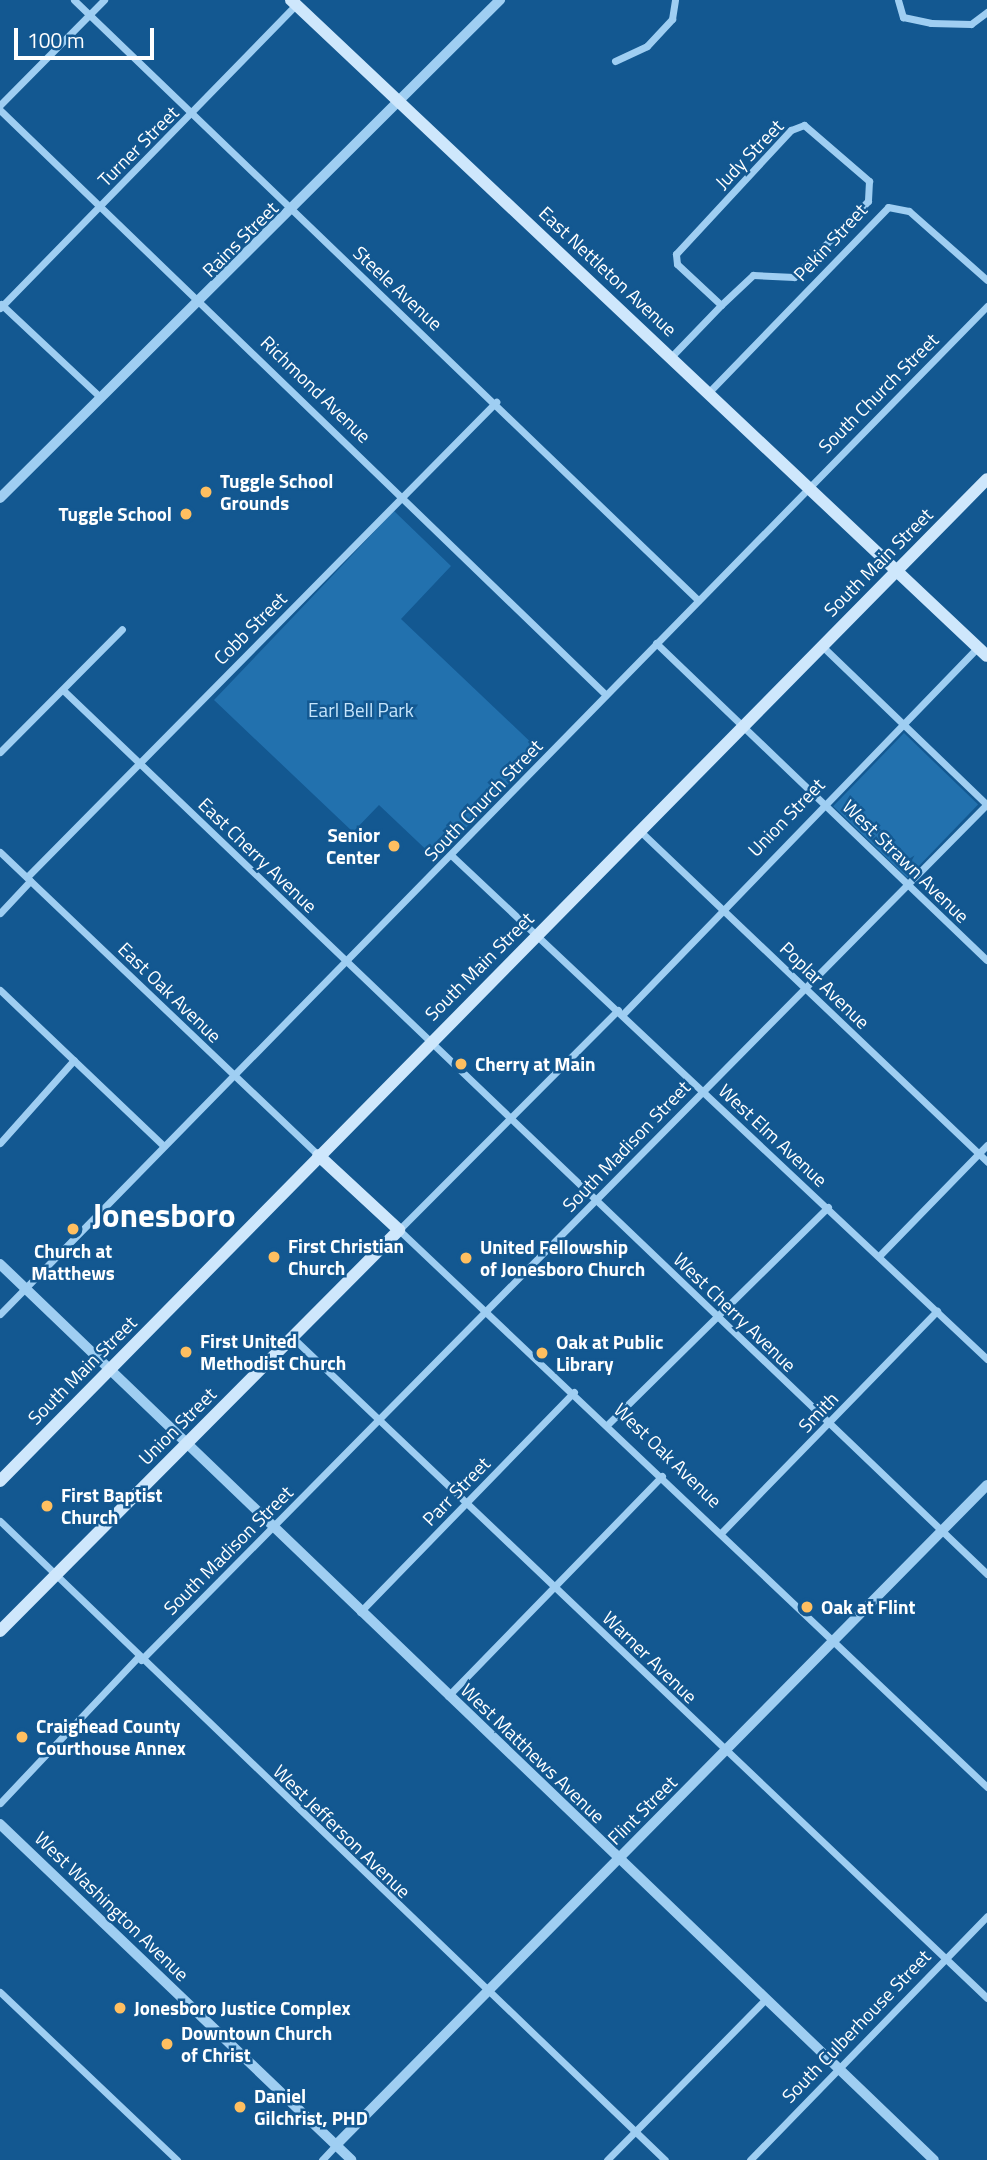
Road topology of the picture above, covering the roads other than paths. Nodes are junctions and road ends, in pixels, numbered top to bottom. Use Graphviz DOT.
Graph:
graph roads {
  1 [pos="74,0"];
  2 [pos="104,0"];
  3 [pos="500,0"];
  4 [pos="675,0"];
  5 [pos="898,0"];
  6 [pos="293,2"];
  7 [pos="987,12"];
  8 [pos="89,15"];
  9 [pos="615,61"];
  10 [pos="400,102"];
  11 [pos="0,107"];
  12 [pos="192,114"];
  13 [pos="99,207"];
  14 [pos="293,210"];
  15 [pos="987,280"];
  16 [pos="202,301"];
  17 [pos="1,305"];
  18 [pos="720,305"];
  19 [pos="987,306"];
  20 [pos="671,357"];
  21 [pos="709,392"];
  22 [pos="101,398"];
  23 [pos="496,402"];
  24 [pos="987,479"];
  25 [pos="810,484"];
  26 [pos="0,498"];
  27 [pos="401,498"];
  28 [pos="898,569"];
  29 [pos="698,600"];
  30 [pos="122,629"];
  31 [pos="656,643"];
  32 [pos="822,646"];
  33 [pos="983,652"];
  34 [pos="63,690"];
  35 [pos="606,695"];
  36 [pos="904,724"];
  37 [pos="742,727"];
  38 [pos="0,752"];
  39 [pos="139,762"];
  40 [pos="987,804"];
  41 [pos="825,806"];
  42 [pos="640,831"];
  43 [pos="0,852"];
  44 [pos="451,855"];
  45 [pos="29,879"];
  46 [pos="907,884"];
  47 [pos="724,910"];
  48 [pos="0,913"];
  49 [pos="536,936"];
  50 [pos="987,960"];
  51 [pos="348,965"];
  52 [pos="805,987"];
  53 [pos="0,990"];
  54 [pos="620,1012"];
  55 [pos="430,1043"];
  56 [pos="74,1060"];
  57 [pos="233,1074"];
  58 [pos="702,1090"];
  59 [pos="509,1118"];
  60 [pos="0,1143"];
  61 [pos="163,1145"];
  62 [pos="987,1145"];
  63 [pos="978,1154"];
  64 [pos="318,1156"];
  65 [pos="987,1162"];
  66 [pos="594,1201"];
  67 [pos="828,1207"];
  68 [pos="399,1230"];
  69 [pos="879,1256"];
  70 [pos="0,1264"];
  71 [pos="25,1288"];
  72 [pos="487,1311"];
  73 [pos="937,1311"];
  74 [pos="0,1314"];
  75 [pos="716,1315"];
  76 [pos="292,1337"];
  77 [pos="987,1359"];
  78 [pos="111,1367"];
  79 [pos="574,1392"];
  80 [pos="378,1420"];
  81 [pos="608,1424"];
  82 [pos="830,1424"];
  83 [pos="187,1442"];
  84 [pos="662,1476"];
  85 [pos="0,1481"];
  86 [pos="987,1485"];
  87 [pos="466,1504"];
  88 [pos="0,1521"];
  89 [pos="272,1527"];
  90 [pos="942,1531"];
  91 [pos="721,1533"];
  92 [pos="987,1574"];
  93 [pos="54,1576"];
  94 [pos="554,1587"];
  95 [pos="360,1612"];
  96 [pos="0,1631"];
  97 [pos="833,1641"];
  98 [pos="139,1658"];
  99 [pos="448,1696"];
  100 [pos="726,1750"];
  101 [pos="987,1787"];
  102 [pos="0,1803"];
  103 [pos="0,1824"];
  104 [pos="618,1860"];
  105 [pos="987,1916"];
  106 [pos="944,1957"];
  107 [pos="0,1992"];
  108 [pos="488,1993"];
  109 [pos="987,1998"];
  110 [pos="766,1999"];
  111 [pos="837,2068"];
  112 [pos="635,2132"];
  113 [pos="336,2145"];
  114 [pos="177,2160"];
  115 [pos="322,2160"];
  116 [pos="351,2160"];
  117 [pos="607,2160"];
  118 [pos="665,2160"];
  119 [pos="750,2160"];
  120 [pos="934,2160"];
  1 -- 8 [label="street, Steele Avenue"];
  2 -- 8 [label="street"];
  3 -- 10 [label="street, Rains Street"];
  4 -- 9 [label="street"];
  5 -- 7 [label="street"];
  6 -- 10 [label="main road, East Nettleton Avenue"];
  6 -- 12 [label="street, Turner Street"];
  8 -- 11 [label="street"];
  8 -- 12 [label="street, Steele Avenue"];
  10 -- 14 [label="street, Rains Street"];
  10 -- 20 [label="main road, East Nettleton Avenue"];
  11 -- 13 [label="street, Richmond Avenue"];
  12 -- 13 [label="street, Turner Street"];
  12 -- 14 [label="street, Steele Avenue"];
  13 -- 16 [label="street, Richmond Avenue"];
  13 -- 17 [label="street, Turner Street"];
  14 -- 16 [label="street, Rains Street"];
  14 -- 23 [label="street, Steele Avenue"];
  15 -- 21 [label="street, Pekin Street"];
  16 -- 22 [label="street, Rains Street"];
  16 -- 27 [label="street, Richmond Avenue"];
  17 -- 22 [label="street"];
  18 -- 18 [label="street, Judy Street"];
  18 -- 20 [label="street, Judy Street"];
  19 -- 25 [label="street, South Church Street"];
  20 -- 21 [label="main road, East Nettleton Avenue"];
  21 -- 25 [label="main road, East Nettleton Avenue"];
  22 -- 26 [label="street, Rains Street"];
  23 -- 27 [label="street, Cobb Street"];
  23 -- 29 [label="street, Steele Avenue"];
  24 -- 28 [label="main road, South Main Street"];
  25 -- 28 [label="main road, East Nettleton Avenue"];
  25 -- 29 [label="street, South Church Street"];
  27 -- 35 [label="street, Richmond Avenue"];
  27 -- 39 [label="street, Cobb Street"];
  28 -- 32 [label="main road, South Main Street"];
  28 -- 33 [label="main road, East Nettleton Avenue"];
  29 -- 31 [label="street, South Church Street"];
  30 -- 34 [label="street"];
  31 -- 35 [label="street, South Church Street"];
  31 -- 37 [label="street, West Strawn Avenue"];
  32 -- 36 [label="street"];
  32 -- 37 [label="main road, South Main Street"];
  33 -- 36 [label="street, Union Street"];
  34 -- 38 [label="street"];
  34 -- 39 [label="street, East Cherry Avenue"];
  35 -- 44 [label="street, South Church Street"];
  36 -- 40 [label="street"];
  36 -- 41 [label="street, Union Street"];
  37 -- 41 [label="street, West Strawn Avenue"];
  37 -- 42 [label="main road, South Main Street"];
  39 -- 45 [label="street, Cobb Street"];
  39 -- 51 [label="street, East Cherry Avenue"];
  40 -- 46 [label="street, South Madison Street"];
  41 -- 46 [label="street, West Strawn Avenue"];
  41 -- 47 [label="street, Union Street"];
  42 -- 47 [label="street, Poplar Avenue"];
  42 -- 49 [label="main road, South Main Street"];
  43 -- 45 [label="street, East Oak Avenue"];
  44 -- 49 [label="street, West Elm Avenue"];
  44 -- 51 [label="street, South Church Street"];
  45 -- 48 [label="street, Cobb Street"];
  45 -- 57 [label="street, East Oak Avenue"];
  46 -- 50 [label="street, West Strawn Avenue"];
  46 -- 52 [label="street, South Madison Street"];
  47 -- 52 [label="street, Poplar Avenue"];
  47 -- 54 [label="street, Union Street"];
  49 -- 54 [label="street, West Elm Avenue"];
  49 -- 55 [label="main road, South Main Street"];
  51 -- 55 [label="street, East Cherry Avenue"];
  51 -- 57 [label="street, South Church Street"];
  52 -- 58 [label="street, South Madison Street"];
  52 -- 63 [label="street, Poplar Avenue"];
  53 -- 56 [label="street"];
  54 -- 58 [label="street, West Elm Avenue"];
  54 -- 59 [label="street, Union Street"];
  55 -- 59 [label="street, West Cherry Avenue"];
  55 -- 64 [label="main road, South Main Street"];
  56 -- 60 [label="street"];
  56 -- 61 [label="street"];
  57 -- 61 [label="street, South Church Street"];
  57 -- 64 [label="street, East Oak Avenue"];
  58 -- 66 [label="street, South Madison Street"];
  58 -- 67 [label="street, West Elm Avenue"];
  59 -- 66 [label="street, West Cherry Avenue"];
  59 -- 68 [label="street, Union Street"];
  61 -- 71 [label="street, South Church Street"];
  62 -- 63 [label="street"];
  63 -- 65 [label="street, Poplar Avenue"];
  63 -- 69 [label="street"];
  64 -- 68 [label="main road, West Oak Avenue"];
  64 -- 78 [label="main road, South Main Street"];
  66 -- 72 [label="street, South Madison Street"];
  66 -- 75 [label="street, West Cherry Avenue"];
  67 -- 69 [label="street, West Elm Avenue"];
  67 -- 75 [label="street"];
  68 -- 72 [label="street, West Oak Avenue"];
  68 -- 76 [label="main road, Union Street"];
  69 -- 73 [label="street, West Elm Avenue"];
  70 -- 71 [label="street, West Matthews Avenue"];
  71 -- 74 [label="street, South Church Street"];
  71 -- 78 [label="street, West Matthews Avenue"];
  72 -- 79 [label="street, West Oak Avenue"];
  72 -- 80 [label="street, South Madison Street"];
  73 -- 77 [label="street, West Elm Avenue"];
  73 -- 82 [label="street, Smith"];
  75 -- 81 [label="street"];
  75 -- 82 [label="street, West Cherry Avenue"];
  76 -- 80 [label="street, Warner Avenue"];
  76 -- 83 [label="main road, Union Street"];
  78 -- 83 [label="street, West Matthews Avenue"];
  78 -- 85 [label="main road, South Main Street"];
  79 -- 81 [label="street, West Oak Avenue"];
  79 -- 87 [label="street, Parr Street"];
  80 -- 87 [label="street, Warner Avenue"];
  80 -- 89 [label="street, South Madison Street"];
  81 -- 84 [label="street, West Oak Avenue"];
  82 -- 90 [label="street, West Cherry Avenue"];
  82 -- 91 [label="street, Smith"];
  83 -- 89 [label="street, West Matthews Avenue"];
  83 -- 93 [label="main road, Union Street"];
  84 -- 91 [label="street, West Oak Avenue"];
  84 -- 94 [label="street"];
  86 -- 90 [label="street, Flint Street"];
  87 -- 94 [label="street, Warner Avenue"];
  87 -- 95 [label="street, Parr Street"];
  88 -- 93 [label="street, West Jefferson Avenue"];
  89 -- 95 [label="street, West Matthews Avenue"];
  89 -- 98 [label="street, South Madison Street"];
  90 -- 92 [label="street, West Cherry Avenue"];
  90 -- 97 [label="street, Flint Street"];
  91 -- 97 [label="street, West Oak Avenue"];
  93 -- 96 [label="main road, Union Street"];
  93 -- 98 [label="street, West Jefferson Avenue"];
  94 -- 99 [label="street"];
  94 -- 100 [label="street, Warner Avenue"];
  95 -- 99 [label="street, West Matthews Avenue"];
  97 -- 100 [label="street, Flint Street"];
  97 -- 101 [label="street, West Oak Avenue"];
  98 -- 102 [label="street, South Madison Street"];
  98 -- 108 [label="street, West Jefferson Avenue"];
  99 -- 104 [label="street, West Matthews Avenue"];
  100 -- 104 [label="street, Flint Street"];
  100 -- 106 [label="street, Warner Avenue"];
  103 -- 113 [label="street, West Washington Avenue"];
  104 -- 108 [label="street, Flint Street"];
  104 -- 110 [label="street, West Matthews Avenue"];
  105 -- 106 [label="street, South Culberhouse Street"];
  106 -- 109 [label="street, Warner Avenue"];
  106 -- 111 [label="street, South Culberhouse Street"];
  107 -- 114 [label="street"];
  108 -- 112 [label="street, West Jefferson Avenue"];
  108 -- 113 [label="street, Flint Street"];
  110 -- 111 [label="street, West Matthews Avenue"];
  110 -- 112 [label="street"];
  111 -- 119 [label="street, South Culberhouse Street"];
  111 -- 120 [label="street, West Matthews Avenue"];
  112 -- 117 [label="street"];
  112 -- 118 [label="street, West Jefferson Avenue"];
  113 -- 115 [label="street, Flint Street"];
  113 -- 116 [label="street, West Washington Avenue"];
}
